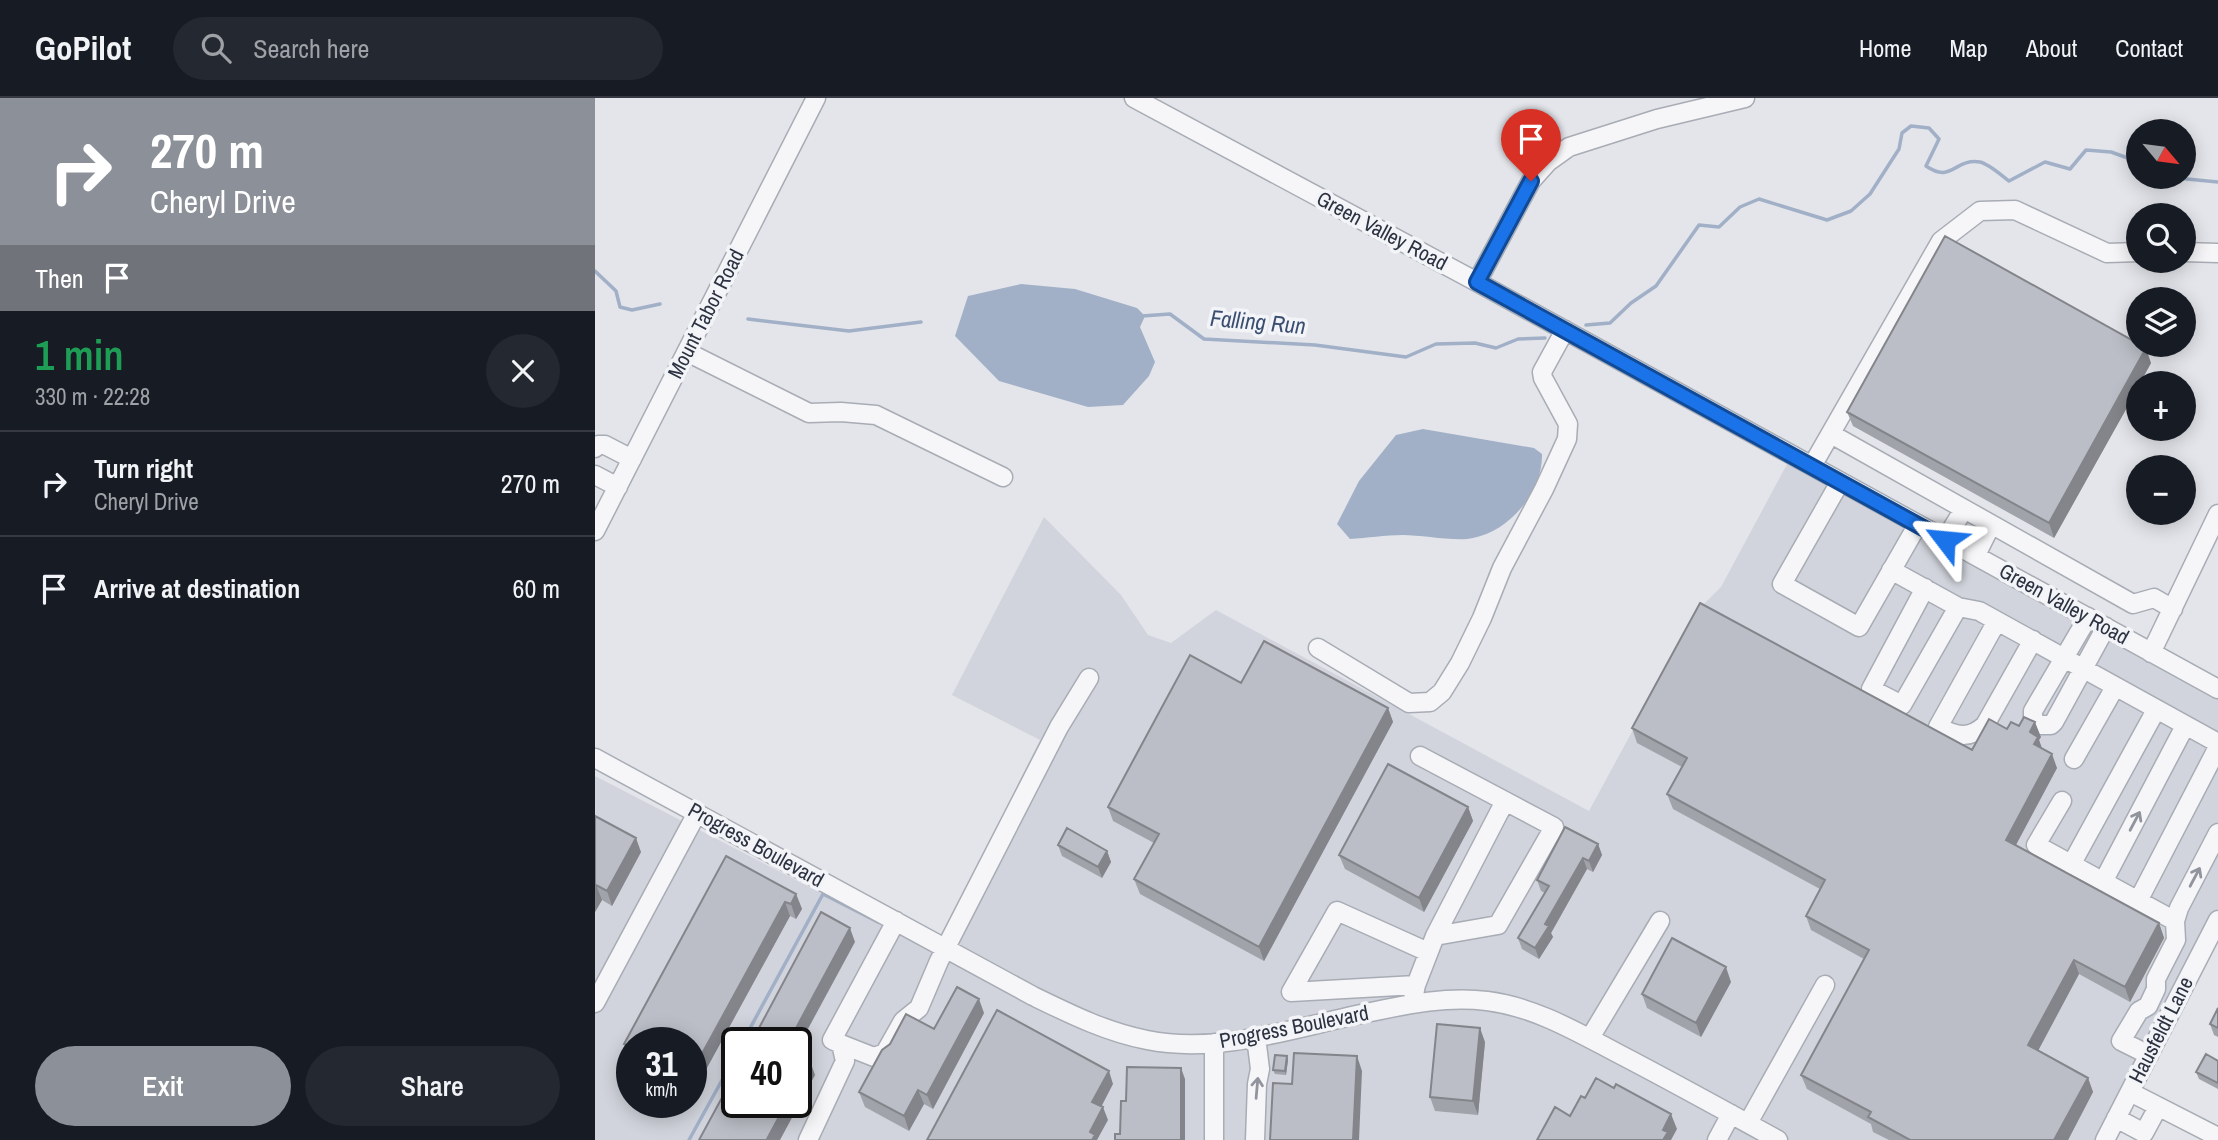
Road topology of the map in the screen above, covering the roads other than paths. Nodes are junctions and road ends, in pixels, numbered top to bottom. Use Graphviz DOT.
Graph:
graph roads {
  1 [pos="816,98"];
  2 [pos="1134,98"];
  3 [pos="1745,98"];
  4 [pos="2126,252"];
  5 [pos="2196,252"];
  6 [pos="2218,253"];
  7 [pos="1477,282"];
  8 [pos="1565,330"];
  9 [pos="687,352"];
  10 [pos="1831,434"];
  11 [pos="595,448"];
  12 [pos="632,459"];
  13 [pos="1812,466"];
  14 [pos="595,475"];
  15 [pos="1003,477"];
  16 [pos="1840,482"];
  17 [pos="618,487"];
  18 [pos="1964,509"];
  19 [pos="2218,514"];
  20 [pos="1918,524"];
  21 [pos="1991,525"];
  22 [pos="595,531"];
  23 [pos="1945,540"];
  24 [pos="1976,555"];
  25 [pos="1891,570"];
  26 [pos="1925,588"];
  27 [pos="1958,607"];
  28 [pos="2173,609"];
  29 [pos="2088,617"];
  30 [pos="1997,621"];
  31 [pos="2106,627"];
  32 [pos="2033,640"];
  33 [pos="1318,648"];
  34 [pos="2151,653"];
  35 [pos="2065,657"];
  36 [pos="2084,669"];
  37 [pos="1089,678"];
  38 [pos="2115,687"];
  39 [pos="2218,689"];
  40 [pos="2156,710"];
  41 [pos="2185,726"];
  42 [pos="2218,745"];
  43 [pos="1420,756"];
  44 [pos="595,758"];
  45 [pos="2074,759"];
  46 [pos="2062,800"];
  47 [pos="1505,801"];
  48 [pos="697,813"];
  49 [pos="2218,833"];
  50 [pos="2071,864"];
  51 [pos="2103,882"];
  52 [pos="2138,901"];
  53 [pos="2218,920"];
  54 [pos="896,921"];
  55 [pos="1660,921"];
  56 [pos="2175,921"];
  57 [pos="1431,944"];
  58 [pos="946,949"];
  59 [pos="1416,985"];
  60 [pos="1825,985"];
  61 [pos="595,1003"];
  62 [pos="1412,1004"];
  63 [pos="1256,1037"];
  64 [pos="1590,1038"];
  65 [pos="1214,1043"];
  66 [pos="841,1044"];
  67 [pos="2149,1055"];
  68 [pos="2130,1092"];
  69 [pos="2158,1107"];
  70 [pos="1731,1114"];
  71 [pos="2116,1118"];
  72 [pos="1748,1123"];
  73 [pos="2148,1138"];
  74 [pos="2218,1138"];
  75 [pos="808,1140"];
  76 [pos="1214,1140"];
  77 [pos="1255,1140"];
  78 [pos="1717,1140"];
  79 [pos="1778,1140"];
  80 [pos="2105,1140"];
  1 -- 9 [label="street, Mount Tabor Road"];
  2 -- 7 [label="street, Green Valley Road"];
  3 -- 7 [label="street"];
  4 -- 10 [label="street"];
  5 -- 6 [label="street"];
  7 -- 8 [label="street, Green Valley Road"];
  8 -- 13 [label="street, Green Valley Road"];
  8 -- 33 [label="street"];
  9 -- 12 [label="street, Mount Tabor Road"];
  9 -- 15 [label="street"];
  10 -- 13 [label="street"];
  10 -- 18 [label="street"];
  11 -- 12 [label="street"];
  12 -- 17 [label="street, Mount Tabor Road"];
  13 -- 16 [label="street, Green Valley Road"];
  14 -- 17 [label="street"];
  16 -- 20 [label="street, Green Valley Road"];
  16 -- 25 [label="street"];
  17 -- 22 [label="street, Mount Tabor Road"];
  18 -- 21 [label="street"];
  18 -- 23 [label="street"];
  19 -- 28 [label="street"];
  20 -- 23 [label="street, Green Valley Road"];
  20 -- 25 [label="street"];
  21 -- 24 [label="street"];
  21 -- 28 [label="street"];
  23 -- 24 [label="street, Green Valley Road"];
  24 -- 29 [label="street, Green Valley Road"];
  25 -- 26 [label="street"];
  26 -- 27 [label="street"];
  26 -- 27 [label="street"];
  27 -- 30 [label="street"];
  28 -- 34 [label="street"];
  29 -- 31 [label="street, Green Valley Road"];
  29 -- 35 [label="street"];
  30 -- 32 [label="street"];
  30 -- 32 [label="street"];
  31 -- 34 [label="street, Green Valley Road"];
  31 -- 36 [label="street"];
  32 -- 35 [label="street"];
  34 -- 39 [label="street, Green Valley Road"];
  35 -- 36 [label="street"];
  35 -- 36 [label="street"];
  36 -- 38 [label="street"];
  37 -- 58 [label="street"];
  38 -- 40 [label="street"];
  38 -- 45 [label="street"];
  40 -- 41 [label="street"];
  40 -- 50 [label="street"];
  41 -- 42 [label="street"];
  51 -- 41 [label="street, one-way"];
  42 -- 52 [label="street"];
  43 -- 47 [label="street"];
  44 -- 48 [label="street, Progress Boulevard"];
  46 -- 50 [label="street"];
  47 -- 57 [label="street"];
  47 -- 57 [label="street"];
  48 -- 54 [label="street, Progress Boulevard"];
  48 -- 61 [label="street"];
  56 -- 49 [label="street, one-way"];
  50 -- 51 [label="street"];
  51 -- 52 [label="street"];
  52 -- 56 [label="street"];
  53 -- 67 [label="street, Hausfeldt Lane"];
  54 -- 58 [label="street, Progress Boulevard"];
  54 -- 66 [label="street"];
  55 -- 64 [label="street"];
  56 -- 67 [label="street"];
  57 -- 59 [label="street"];
  57 -- 59 [label="street"];
  58 -- 65 [label="street, Progress Boulevard"];
  58 -- 66 [label="street"];
  59 -- 62 [label="street"];
  60 -- 72 [label="street"];
  62 -- 63 [label="street, Progress Boulevard"];
  62 -- 64 [label="street, Progress Boulevard"];
  63 -- 65 [label="street, Progress Boulevard"];
  77 -- 63 [label="street, one-way"];
  64 -- 70 [label="street, Progress Boulevard"];
  65 -- 76 [label="street"];
  66 -- 75 [label="street"];
  67 -- 68 [label="street, Hausfeldt Lane"];
  68 -- 69 [label="street"];
  68 -- 71 [label="street, Hausfeldt Lane"];
  69 -- 73 [label="street"];
  69 -- 74 [label="street"];
  70 -- 72 [label="street, Progress Boulevard"];
  70 -- 78 [label="street"];
  71 -- 73 [label="street"];
  71 -- 80 [label="street, Hausfeldt Lane"];
  72 -- 79 [label="street, Progress Boulevard"];
}
